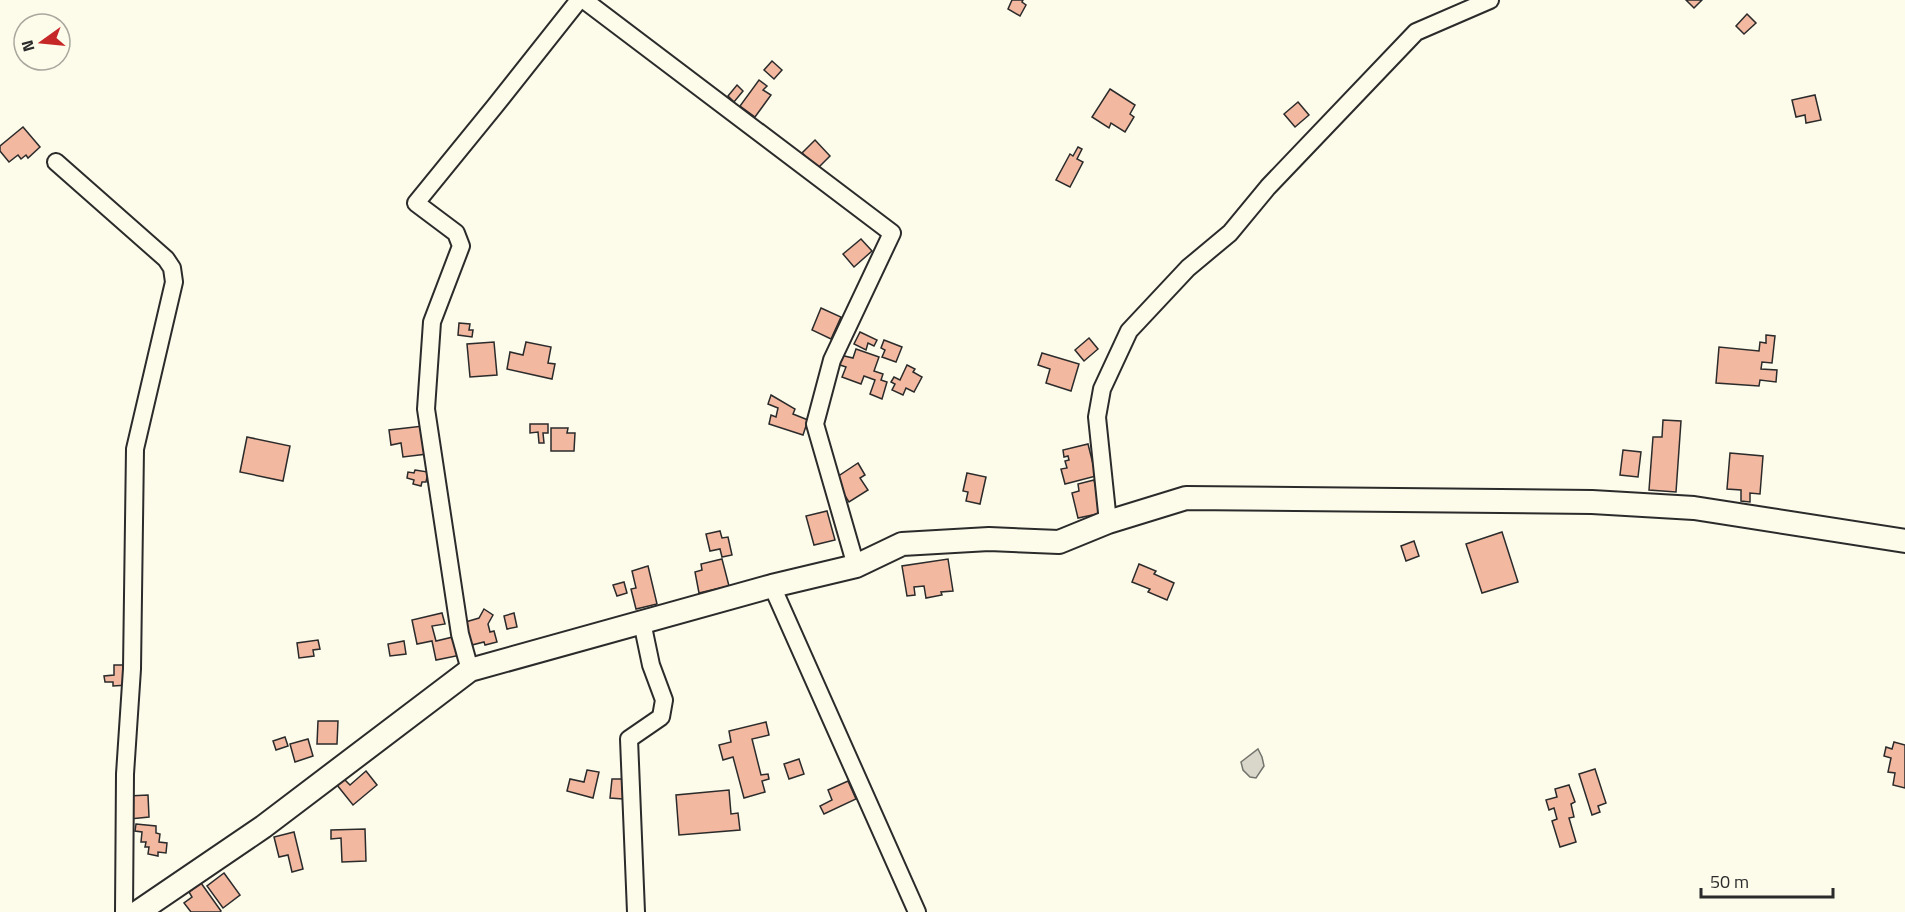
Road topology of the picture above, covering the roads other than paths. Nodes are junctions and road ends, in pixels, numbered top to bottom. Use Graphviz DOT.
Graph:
graph roads {
  1 [pos="579,0"];
  2 [pos="584,0"];
  3 [pos="1490,0"];
  4 [pos="56,162"];
  5 [pos="1108,522"];
  6 [pos="1905,541"];
  7 [pos="856,566"];
  8 [pos="772,586"];
  9 [pos="642,622"];
  10 [pos="470,670"];
  11 [pos="124,912"];
  12 [pos="138,912"];
  13 [pos="636,912"];
  14 [pos="918,912"];
  1 -- 10 [label="street"];
  2 -- 7 [label="street"];
  3 -- 5 [label="street"];
  4 -- 11 [label="street"];
  5 -- 6 [label="street"];
  5 -- 7 [label="street"];
  7 -- 8 [label="street"];
  8 -- 9 [label="street"];
  8 -- 14 [label="street"];
  9 -- 10 [label="street"];
  9 -- 13 [label="street"];
  10 -- 12 [label="street"];
}
